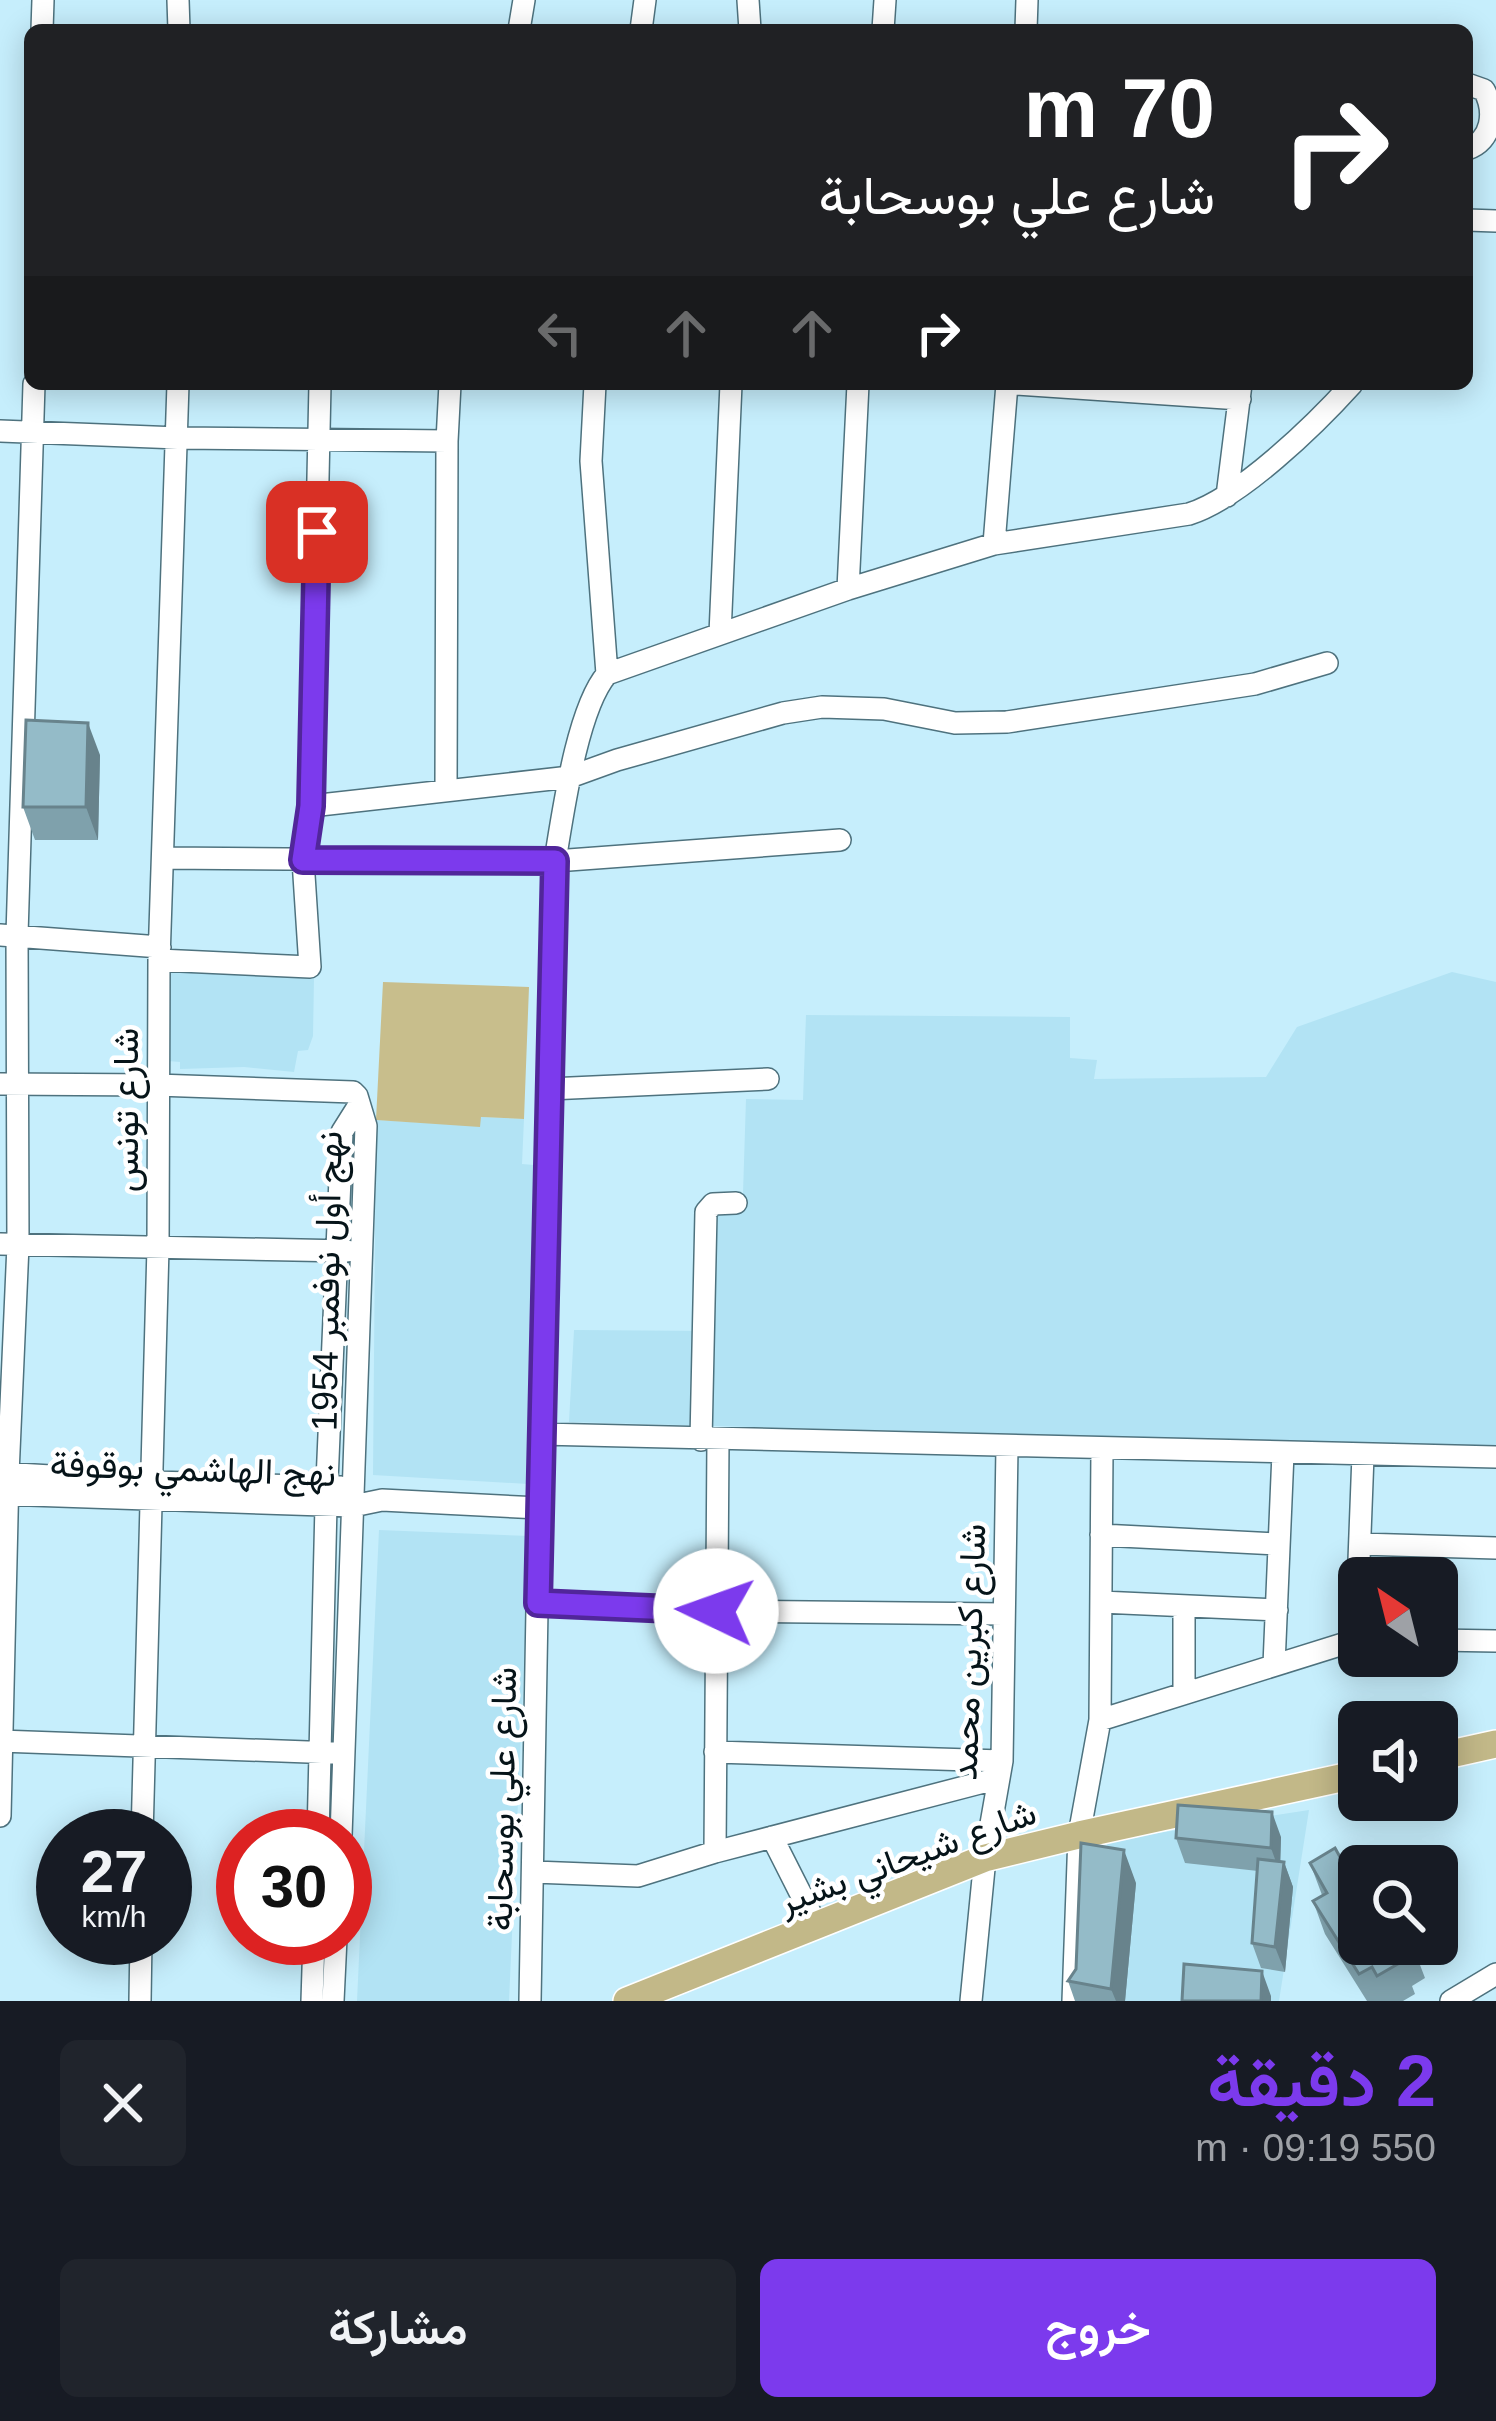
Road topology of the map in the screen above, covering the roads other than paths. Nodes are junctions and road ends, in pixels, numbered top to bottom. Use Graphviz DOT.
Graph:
graph roads {
  1 [pos="1473,86"];
  2 [pos="1473,147"];
  3 [pos="34,390"];
  4 [pos="178,390"];
  5 [pos="320,390"];
  6 [pos="450,390"];
  7 [pos="595,390"];
  8 [pos="731,390"];
  9 [pos="858,390"];
  10 [pos="1011,390"];
  11 [pos="1181,390"];
  12 [pos="1346,390"];
  13 [pos="1240,392"];
  14 [pos="0,431"];
  15 [pos="32,432"];
  16 [pos="178,438"];
  17 [pos="320,440"];
  18 [pos="446,441"];
  19 [pos="1227,496"];
  20 [pos="994,544"];
  21 [pos="848,590"];
  22 [pos="720,634"];
  23 [pos="1327,663"];
  24 [pos="607,674"];
  25 [pos="570,777"];
  26 [pos="446,789"];
  27 [pos="311,806"];
  28 [pos="840,840"];
  29 [pos="164,858"];
  30 [pos="303,860"];
  31 [pos="555,861"];
  32 [pos="8,935"];
  33 [pos="159,954"];
  34 [pos="768,1079"];
  35 [pos="9,1084"];
  36 [pos="158,1085"];
  37 [pos="549,1089"];
  38 [pos="736,1203"];
  39 [pos="9,1245"];
  40 [pos="158,1246"];
  41 [pos="349,1251"];
  42 [pos="541,1435"];
  43 [pos="710,1440"];
  44 [pos="1007,1447"];
  45 [pos="1102,1450"];
  46 [pos="1282,1453"];
  47 [pos="1363,1455"];
  48 [pos="1496,1457"];
  49 [pos="4,1484"];
  50 [pos="153,1491"];
  51 [pos="327,1496"];
  52 [pos="354,1497"];
  53 [pos="539,1508"];
  54 [pos="1101,1535"];
  55 [pos="1279,1544"];
  56 [pos="1360,1544"];
  57 [pos="1496,1548"];
  58 [pos="1360,1557"];
  59 [pos="1101,1602"];
  60 [pos="538,1603"];
  61 [pos="1184,1606"];
  62 [pos="1276,1610"];
  63 [pos="716,1611"];
  64 [pos="1004,1614"];
  65 [pos="1458,1640"];
  66 [pos="1496,1641"];
  67 [pos="1338,1645"];
  68 [pos="1274,1665"];
  69 [pos="1184,1693"];
  70 [pos="335,1703"];
  71 [pos="1100,1720"];
  72 [pos="2,1741"];
  73 [pos="1496,1744"];
  74 [pos="144,1747"];
  75 [pos="322,1752"];
  76 [pos="716,1752"];
  77 [pos="1458,1752"];
  78 [pos="345,1753"];
  79 [pos="1000,1770"];
  80 [pos="1338,1778"];
  81 [pos="143,1809"];
  82 [pos="319,1809"];
  83 [pos="342,1809"];
  84 [pos="0,1816"];
  85 [pos="1079,1834"];
  86 [pos="772,1838"];
  87 [pos="716,1852"];
  88 [pos="985,1858"];
  89 [pos="534,1872"];
  90 [pos="816,1924"];
  91 [pos="141,1965"];
  92 [pos="313,1965"];
  93 [pos="334,1965"];
  94 [pos="1489,1986"];
  95 [pos="140,2001"];
  96 [pos="312,2001"];
  97 [pos="332,2001"];
  98 [pos="530,2001"];
  99 [pos="627,2001"];
  100 [pos="971,2001"];
  101 [pos="1072,2001"];
  102 [pos="1451,2001"];
  1 -- 2 [label="street"];
  3 -- 15 [label="street"];
  4 -- 16 [label="street, شارع تونس"];
  5 -- 17 [label="street"];
  6 -- 18 [label="street"];
  7 -- 24 [label="street, شارع علي بوسحابة"];
  8 -- 22 [label="street"];
  9 -- 21 [label="street"];
  10 -- 20 [label="street"];
  11 -- 13 [label="street"];
  12 -- 19 [label="street"];
  13 -- 19 [label="street"];
  14 -- 15 [label="street"];
  15 -- 16 [label="street"];
  15 -- 32 [label="street"];
  16 -- 17 [label="street"];
  16 -- 29 [label="street, شارع تونس"];
  17 -- 18 [label="street"];
  17 -- 27 [label="street"];
  18 -- 26 [label="street"];
  19 -- 20 [label="street"];
  20 -- 21 [label="street"];
  21 -- 22 [label="street"];
  22 -- 24 [label="street"];
  23 -- 25 [label="street"];
  24 -- 25 [label="street, شارع علي بوسحابة"];
  25 -- 26 [label="street"];
  25 -- 31 [label="street, شارع علي بوسحابة"];
  26 -- 27 [label="street"];
  27 -- 30 [label="street"];
  28 -- 31 [label="street"];
  29 -- 30 [label="street"];
  29 -- 33 [label="street, شارع تونس"];
  30 -- 31 [label="street"];
  30 -- 33 [label="street"];
  31 -- 37 [label="street, شارع علي بوسحابة"];
  32 -- 33 [label="street"];
  32 -- 35 [label="street"];
  33 -- 36 [label="street, شارع تونس"];
  34 -- 37 [label="street"];
  35 -- 36 [label="street"];
  35 -- 39 [label="street"];
  36 -- 40 [label="street, شارع تونس"];
  36 -- 41 [label="street, نهج أول نوفمبر 1954"];
  37 -- 42 [label="street, شارع علي بوسحابة"];
  38 -- 43 [label="street"];
  39 -- 40 [label="street"];
  39 -- 49 [label="street"];
  40 -- 41 [label="street"];
  40 -- 50 [label="street, شارع تونس"];
  41 -- 51 [label="street, نهج أول نوفمبر 1954"];
  41 -- 52 [label="street, نهج أول نوفمبر 1954"];
  42 -- 43 [label="street"];
  42 -- 53 [label="street, شارع علي بوسحابة"];
  43 -- 44 [label="street"];
  43 -- 63 [label="street"];
  44 -- 45 [label="street"];
  44 -- 64 [label="street, شارع كبرين محمد"];
  45 -- 46 [label="street"];
  45 -- 54 [label="street"];
  46 -- 47 [label="street"];
  46 -- 55 [label="street"];
  47 -- 48 [label="street"];
  47 -- 56 [label="street"];
  49 -- 50 [label="street, نهج الهاشمي بوقوفة"];
  49 -- 72 [label="street"];
  50 -- 51 [label="street, نهج الهاشمي بوقوفة"];
  50 -- 74 [label="street, شارع تونس"];
  51 -- 52 [label="street, نهج الهاشمي بوقوفة"];
  51 -- 70 [label="street, نهج أول نوفمبر 1954"];
  52 -- 53 [label="street, نهج الهاشمي بوقوفة"];
  52 -- 70 [label="street, نهج أول نوفمبر 1954"];
  53 -- 60 [label="street, شارع علي بوسحابة"];
  54 -- 55 [label="street"];
  54 -- 59 [label="street"];
  55 -- 62 [label="street"];
  56 -- 57 [label="street"];
  56 -- 58 [label="street"];
  59 -- 61 [label="street"];
  59 -- 71 [label="street"];
  60 -- 63 [label="street"];
  60 -- 89 [label="street, شارع علي بوسحابة"];
  61 -- 62 [label="street"];
  61 -- 69 [label="street"];
  62 -- 68 [label="street"];
  63 -- 64 [label="street"];
  63 -- 76 [label="street"];
  64 -- 79 [label="street, شارع كبرين محمد"];
  65 -- 66 [label="street"];
  67 -- 68 [label="street"];
  68 -- 69 [label="street"];
  69 -- 71 [label="street"];
  70 -- 75 [label="street, نهج أول نوفمبر 1954"];
  70 -- 78 [label="street, نهج أول نوفمبر 1954"];
  71 -- 85 [label="street"];
  72 -- 74 [label="street"];
  72 -- 84 [label="street"];
  73 -- 77 [label="main road"];
  74 -- 75 [label="street"];
  74 -- 81 [label="street, شارع تونس"];
  75 -- 78 [label="street"];
  75 -- 82 [label="street, نهج أول نوفمبر 1954"];
  76 -- 79 [label="street"];
  76 -- 87 [label="street"];
  78 -- 83 [label="street, نهج أول نوفمبر 1954"];
  79 -- 86 [label="street"];
  79 -- 88 [label="street, شارع كبرين محمد"];
  80 -- 85 [label="main road, شارع شيحاني بشير"];
  85 -- 88 [label="main road, شارع شيحاني بشير"];
  85 -- 101 [label="street"];
  86 -- 87 [label="street"];
  86 -- 90 [label="street"];
  87 -- 89 [label="street"];
  88 -- 90 [label="main road, شارع شيحاني بشير"];
  88 -- 100 [label="street, شارع كبرين محمد"];
  89 -- 98 [label="street, شارع علي بوسحابة"];
  90 -- 99 [label="main road, شارع شيحاني بشير"];
  91 -- 95 [label="street"];
  92 -- 96 [label="street"];
  93 -- 97 [label="street"];
  94 -- 102 [label="street"];
}
